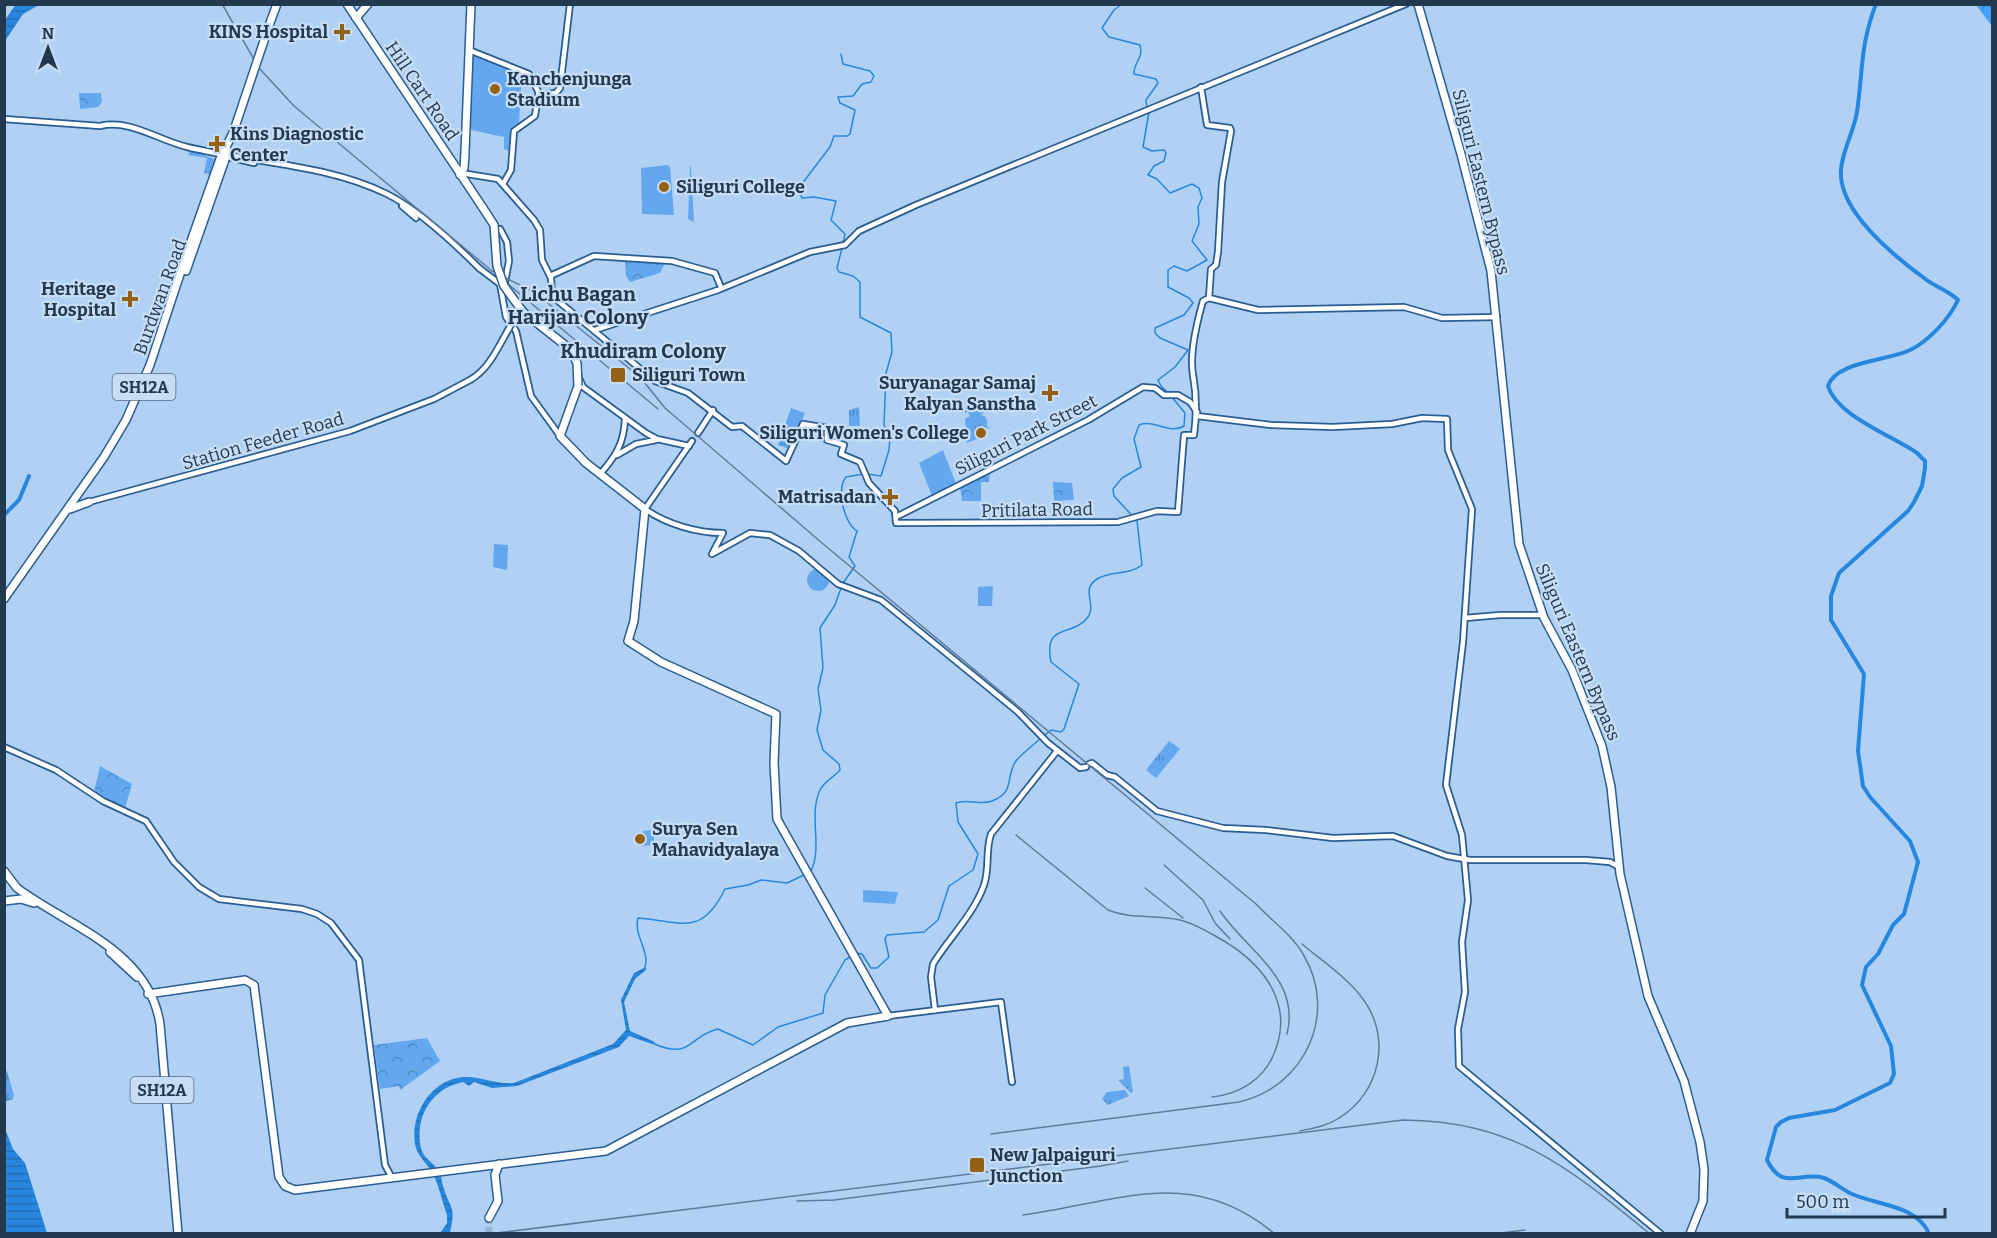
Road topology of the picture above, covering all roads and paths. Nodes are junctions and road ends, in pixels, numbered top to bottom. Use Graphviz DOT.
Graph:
graph roads {
  1 [pos="275,4"];
  2 [pos="349,4"];
  3 [pos="366,4"];
  4 [pos="570,4"];
  5 [pos="1406,4"];
  6 [pos="1419,4"];
  7 [pos="470,5"];
  8 [pos="356,16"];
  9 [pos="468,49"];
  10 [pos="1201,87"];
  11 [pos="539,93"];
  12 [pos="4,118"];
  13 [pos="224,155"];
  14 [pos="461,169"];
  15 [pos="503,184"];
  16 [pos="474,194"];
  17 [pos="496,224"];
  18 [pos="500,229"];
  19 [pos="550,276"];
  20 [pos="503,284"];
  21 [pos="720,287"];
  22 [pos="176,294"];
  23 [pos="1209,298"];
  24 [pos="521,310"];
  25 [pos="1497,317"];
  26 [pos="595,330"];
  27 [pos="713,410"];
  28 [pos="1197,414"];
  29 [pos="626,419"];
  30 [pos="698,434"];
  31 [pos="560,436"];
  32 [pos="657,440"];
  33 [pos="617,455"];
  34 [pos="600,474"];
  35 [pos="84,490"];
  36 [pos="77,497"];
  37 [pos="88,501"];
  38 [pos="70,509"];
  39 [pos="645,509"];
  40 [pos="896,517"];
  41 [pos="1516,524"];
  42 [pos="52,533"];
  43 [pos="4,602"];
  44 [pos="1543,615"];
  45 [pos="1465,618"];
  46 [pos="4,747"];
  47 [pos="1057,751"];
  48 [pos="1616,853"];
  49 [pos="1463,859"];
  50 [pos="1607,862"];
  51 [pos="1619,865"];
  52 [pos="4,872"];
  53 [pos="4,881"];
  54 [pos="15,886"];
  55 [pos="8,901"];
  56 [pos="154,992"];
  57 [pos="935,1010"];
  58 [pos="884,1014"];
  59 [pos="1011,1080"];
  60 [pos="499,1164"];
  61 [pos="487,1166"];
  62 [pos="496,1173"];
  63 [pos="392,1178"];
  64 [pos="489,1218"];
  65 [pos="176,1233"];
  66 [pos="1661,1233"];
  67 [pos="1691,1233"];
  1 -- 13 [label="main road, Burdwan Road / SH12A, bridge"];
  2 -- 8 [label="main road, Hill Cart Road"];
  3 -- 8 [label="main road"];
  4 -- 11 [label="street"];
  5 -- 10 [label="street"];
  6 -- 25 [label="main road, Siliguri Eastern Bypass"];
  7 -- 9 [label="main road"];
  8 -- 14 [label="main road, Hill Cart Road"];
  9 -- 11 [label="street"];
  9 -- 14 [label="main road"];
  10 -- 21 [label="street"];
  10 -- 23 [label="street"];
  11 -- 15 [label="street"];
  12 -- 13 [label="street"];
  13 -- 20 [label="street"];
  13 -- 22 [label="main road, Burdwan Road / SH12A"];
  14 -- 15 [label="street"];
  14 -- 16 [label="main road, Hill Cart Road"];
  15 -- 19 [label="street"];
  16 -- 17 [label="street"];
  16 -- 24 [label="main road, Hill Cart Road, bridge"];
  18 -- 20 [label="street"];
  19 -- 21 [label="street"];
  19 -- 26 [label="street"];
  20 -- 29 [label="street"];
  20 -- 31 [label="street"];
  21 -- 26 [label="street"];
  22 -- 35 [label="main road, Burdwan Road / SH12A"];
  22 -- 36 [label="main road, Burdwan Road / SH12A"];
  23 -- 25 [label="street"];
  23 -- 28 [label="street"];
  24 -- 31 [label="main road, Hill Cart Road, bridge"];
  24 -- 37 [label="street, Station Feeder Road, bridge"];
  25 -- 41 [label="main road, Siliguri Eastern Bypass"];
  26 -- 27 [label="street"];
  27 -- 30 [label="street"];
  27 -- 40 [label="street"];
  28 -- 40 [label="street, Siliguri Park Street"];
  28 -- 40 [label="street, Pritilata Road"];
  28 -- 45 [label="street"];
  29 -- 32 [label="street"];
  29 -- 33 [label="street"];
  31 -- 34 [label="main road"];
  32 -- 33 [label="street"];
  32 -- 39 [label="street"];
  33 -- 34 [label="street"];
  34 -- 39 [label="main road"];
  35 -- 36 [label="main road, Burdwan Road / SH12A"];
  35 -- 37 [label="main road"];
  36 -- 37 [label="main road"];
  36 -- 38 [label="main road, Burdwan Road / SH12A"];
  36 -- 42 [label="main road, Burdwan Road / SH12A"];
  37 -- 38 [label="main road"];
  38 -- 42 [label="main road, Burdwan Road / SH12A"];
  39 -- 49 [label="street"];
  39 -- 58 [label="main road"];
  41 -- 44 [label="main road, Siliguri Eastern Bypass"];
  41 -- 51 [label="main road, Siliguri Eastern Bypass"];
  42 -- 43 [label="main road, Burdwan Road / SH12A"];
  44 -- 45 [label="street"];
  44 -- 48 [label="main road, Siliguri Eastern Bypass"];
  45 -- 49 [label="street"];
  46 -- 63 [label="street"];
  47 -- 57 [label="street"];
  48 -- 50 [label="street"];
  48 -- 51 [label="main road, Siliguri Eastern Bypass"];
  49 -- 50 [label="street"];
  49 -- 66 [label="street"];
  50 -- 51 [label="street"];
  51 -- 67 [label="main road, Siliguri Eastern Bypass"];
  52 -- 54 [label="main road, SH12A"];
  53 -- 54 [label="main road, SH12A"];
  54 -- 55 [label="main road, SH12A"];
  54 -- 56 [label="main road, SH12A"];
  55 -- 56 [label="main road, SH12A"];
  56 -- 63 [label="main road"];
  56 -- 65 [label="main road, SH12A"];
  56 -- 65 [label="main road, SH12A"];
  57 -- 58 [label="street"];
  57 -- 59 [label="street"];
  58 -- 60 [label="main road"];
  60 -- 61 [label="main road"];
  60 -- 62 [label="main road"];
  61 -- 62 [label="main road"];
  61 -- 63 [label="main road"];
  62 -- 64 [label="main road"];
}
